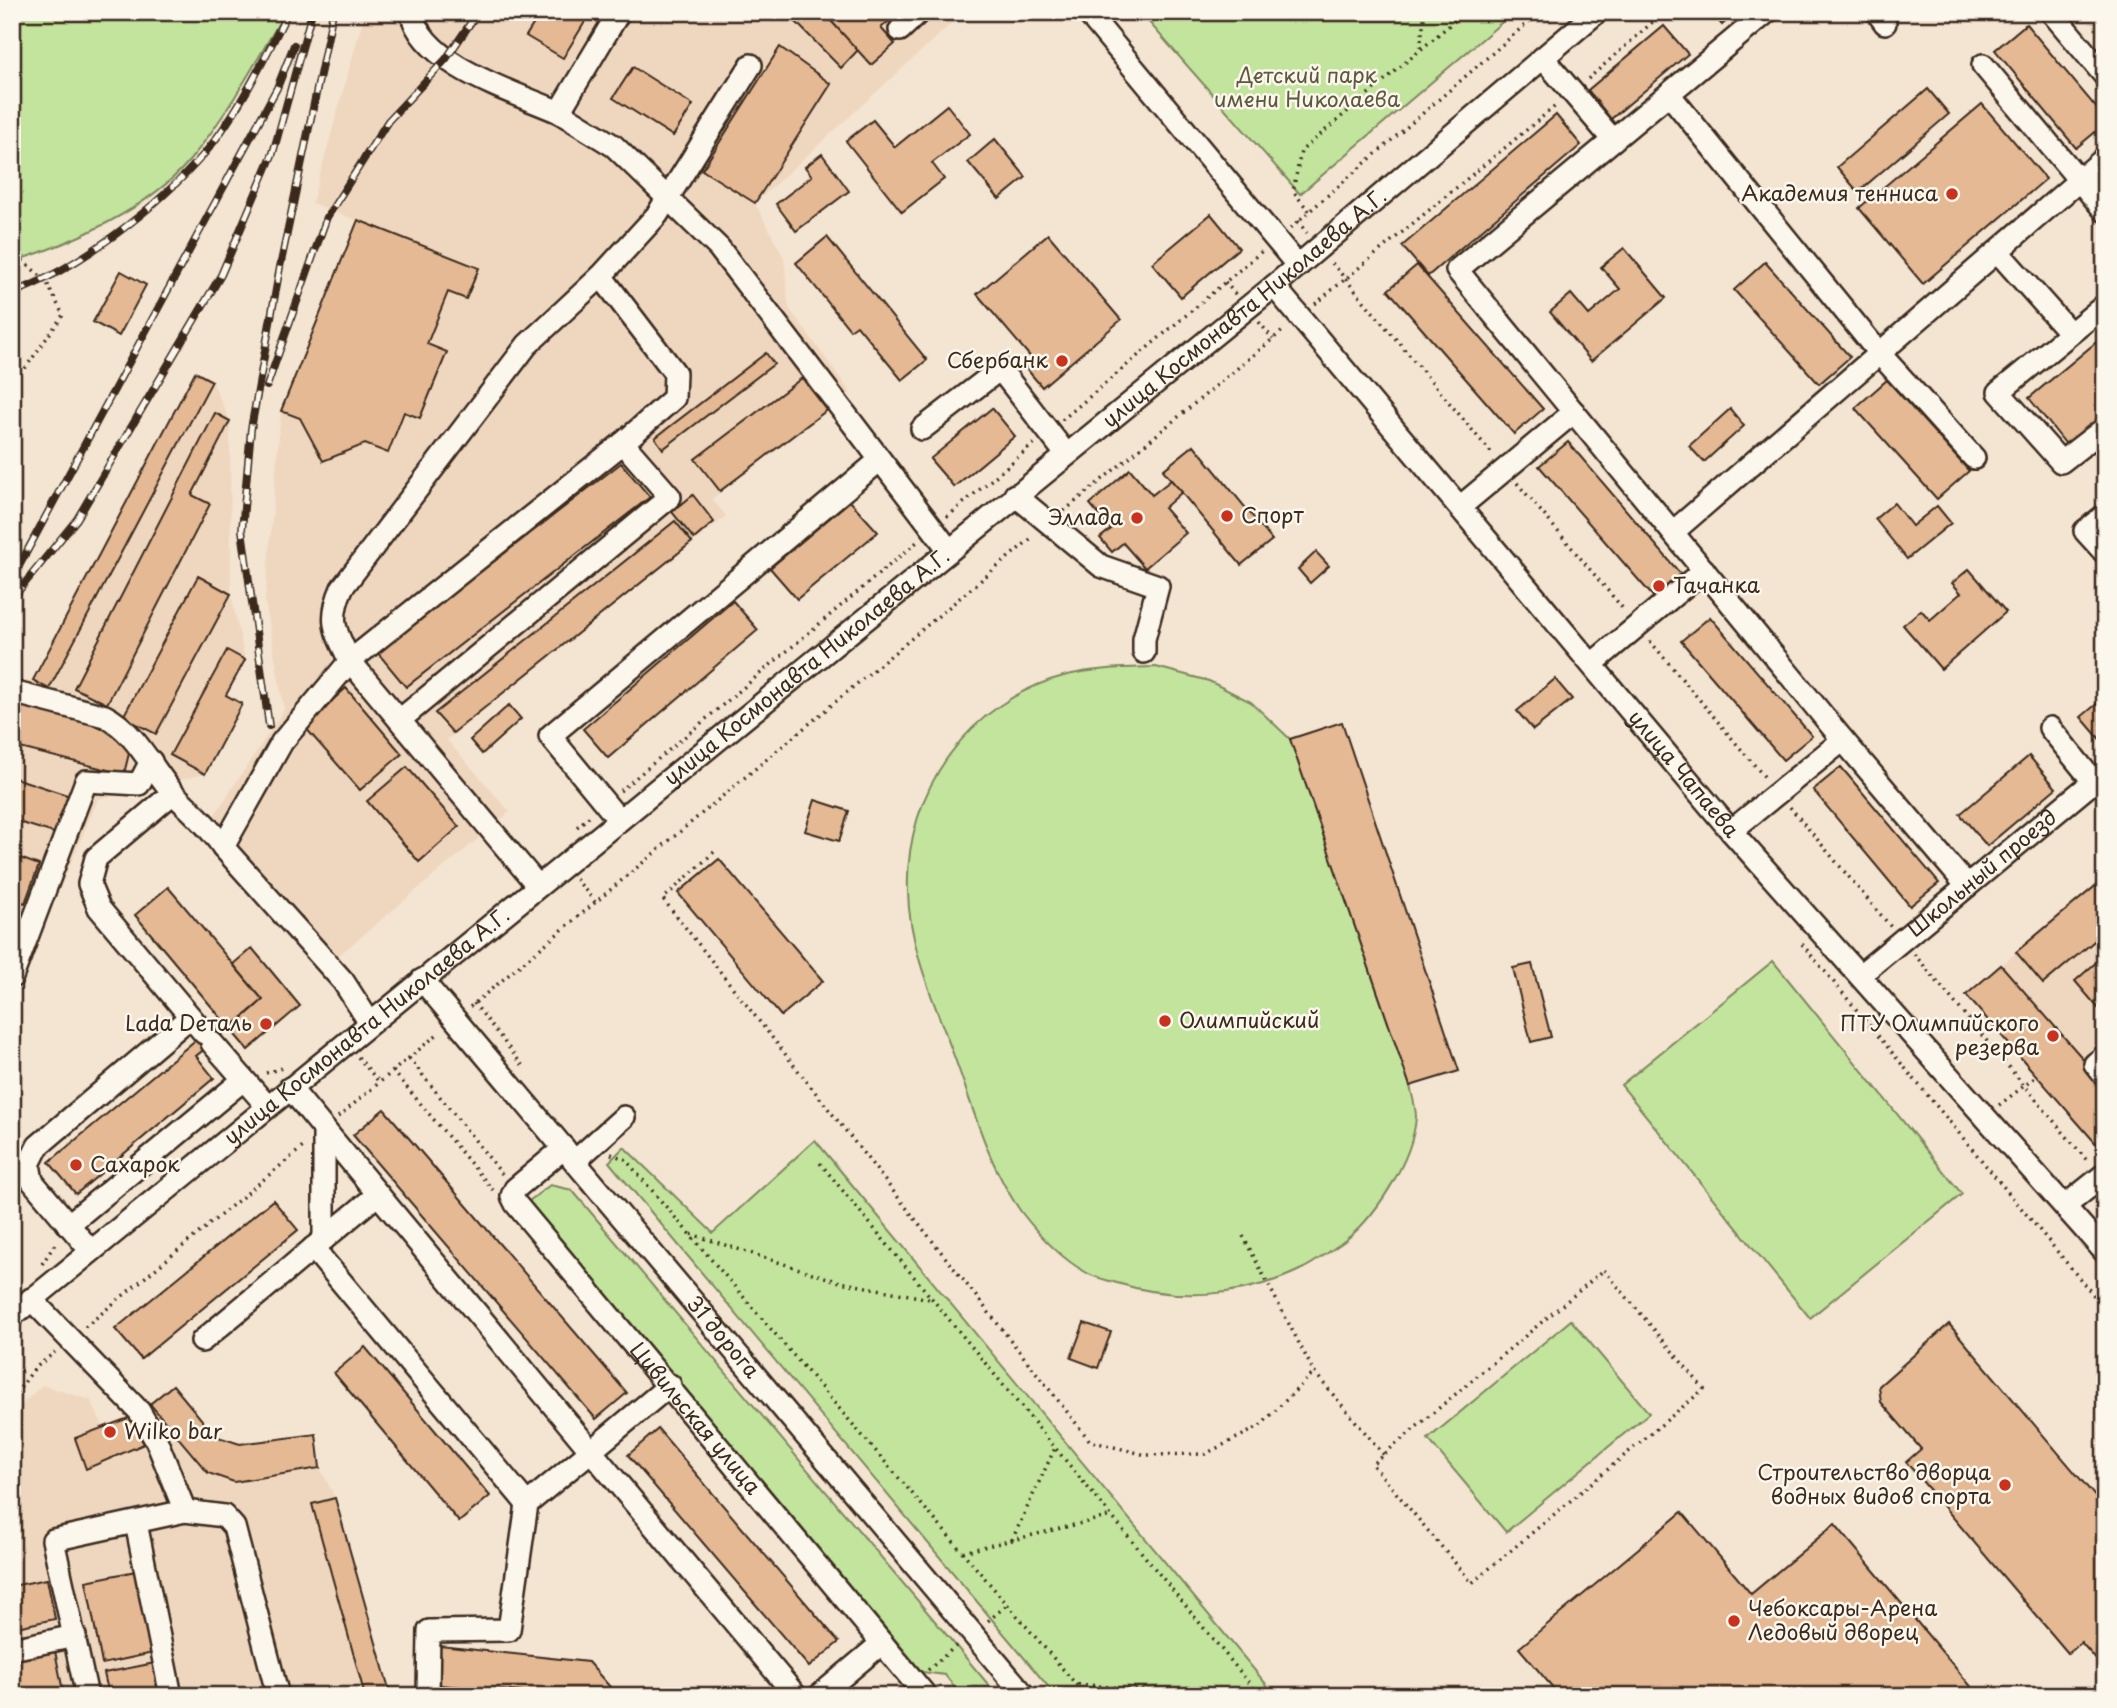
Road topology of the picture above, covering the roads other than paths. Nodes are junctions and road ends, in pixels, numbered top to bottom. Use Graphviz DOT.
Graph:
graph roads {
  1 [pos="411,12"];
  2 [pos="619,12"];
  3 [pos="919,12"];
  4 [pos="1087,12"];
  5 [pos="1597,12"];
  6 [pos="1767,12"];
  7 [pos="2053,14"];
  8 [pos="900,30"];
  9 [pos="1543,58"];
  10 [pos="751,65"];
  11 [pos="1983,65"];
  12 [pos="2105,76"];
  13 [pos="1669,94"];
  14 [pos="559,112"];
  15 [pos="1613,140"];
  16 [pos="2105,158"];
  17 [pos="2079,181"];
  18 [pos="669,197"];
  19 [pos="2105,211"];
  20 [pos="1998,252"];
  21 [pos="1297,266"];
  22 [pos="600,276"];
  23 [pos="1273,286"];
  24 [pos="2105,305"];
  25 [pos="2070,333"];
  26 [pos="1879,353"];
  27 [pos="1574,412"];
  28 [pos="2105,428"];
  29 [pos="922,429"];
  30 [pos="623,443"];
  31 [pos="1066,454"];
  32 [pos="1973,458"];
  33 [pos="880,460"];
  34 [pos="1015,495"];
  35 [pos="1460,507"];
  36 [pos="2105,514"];
  37 [pos="1673,532"];
  38 [pos="949,550"];
  39 [pos="2105,554"];
  40 [pos="1704,570"];
  41 [pos="1144,652"];
  42 [pos="350,661"];
  43 [pos="1592,664"];
  44 [pos="12,692"];
  45 [pos="401,719"];
  46 [pos="2050,728"];
  47 [pos="1843,740"];
  48 [pos="151,761"];
  49 [pos="2099,776"];
  50 [pos="173,793"];
  51 [pos="619,820"];
  52 [pos="1731,831"];
  53 [pos="223,847"];
  54 [pos="538,886"];
  55 [pos="1968,886"];
  56 [pos="1860,975"];
  57 [pos="12,977"];
  58 [pos="422,980"];
  59 [pos="190,1017"];
  60 [pos="370,1023"];
  61 [pos="2105,1056"];
  62 [pos="2105,1076"];
  63 [pos="243,1080"];
  64 [pos="290,1088"];
  65 [pos="267,1106"];
  66 [pos="624,1117"];
  67 [pos="324,1129"];
  68 [pos="576,1152"];
  69 [pos="2103,1175"];
  70 [pos="378,1194"];
  71 [pos="2065,1206"];
  72 [pos="68,1225"];
  73 [pos="318,1243"];
  74 [pos="90,1251"];
  75 [pos="2105,1252"];
  76 [pos="31,1299"];
  77 [pos="12,1316"];
  78 [pos="202,1341"];
  79 [pos="670,1385"];
  80 [pos="591,1451"];
  81 [pos="527,1504"];
  82 [pos="185,1511"];
  83 [pos="136,1523"];
  84 [pos="75,1636"];
  85 [pos="882,1643"];
  86 [pos="12,1649"];
  87 [pos="920,1689"];
  88 [pos="87,1696"];
  89 [pos="171,1696"];
  90 [pos="278,1696"];
  91 [pos="428,1696"];
  92 [pos="796,1696"];
  93 [pos="820,1696"];
  94 [pos="1025,1696"];
  1 -- 14 [label="street"];
  2 -- 14 [label="street"];
  3 -- 8 [label="street"];
  4 -- 21 [label="street"];
  5 -- 9 [label="street, улица Космонавта Николаева А.Г."];
  6 -- 13 [label="street"];
  7 -- 12 [label="street"];
  9 -- 15 [label="street"];
  9 -- 21 [label="street, улица Космонавта Николаева А.Г."];
  10 -- 18 [label="street"];
  11 -- 17 [label="street"];
  13 -- 15 [label="street"];
  13 -- 26 [label="street"];
  14 -- 18 [label="street"];
  15 -- 27 [label="street"];
  16 -- 17 [label="street"];
  17 -- 19 [label="street"];
  17 -- 20 [label="street"];
  18 -- 22 [label="street"];
  18 -- 33 [label="street"];
  20 -- 25 [label="street"];
  20 -- 26 [label="street"];
  21 -- 23 [label="street, улица Космонавта Николаева А.Г."];
  22 -- 30 [label="street"];
  22 -- 42 [label="street"];
  23 -- 31 [label="street, улица Космонавта Николаева А.Г."];
  23 -- 35 [label="street, улица Чапаева"];
  24 -- 25 [label="street"];
  25 -- 28 [label="street"];
  26 -- 32 [label="street"];
  26 -- 37 [label="street"];
  27 -- 35 [label="street"];
  27 -- 37 [label="street"];
  29 -- 31 [label="street"];
  30 -- 42 [label="street"];
  30 -- 45 [label="street"];
  31 -- 34 [label="street, улица Космонавта Николаева А.Г."];
  33 -- 38 [label="street"];
  33 -- 51 [label="street"];
  34 -- 38 [label="street, улица Космонавта Николаева А.Г."];
  34 -- 41 [label="street"];
  35 -- 43 [label="street, улица Чапаева"];
  36 -- 39 [label="street"];
  37 -- 40 [label="street"];
  38 -- 51 [label="street, улица Космонавта Николаева А.Г."];
  40 -- 43 [label="street"];
  40 -- 47 [label="street"];
  42 -- 45 [label="street"];
  42 -- 53 [label="street"];
  43 -- 52 [label="street, улица Чапаева"];
  44 -- 48 [label="street"];
  45 -- 54 [label="street"];
  46 -- 49 [label="street"];
  47 -- 52 [label="street"];
  47 -- 55 [label="street"];
  48 -- 50 [label="street"];
  48 -- 57 [label="street"];
  49 -- 55 [label="street, Школьный проезд"];
  50 -- 53 [label="street"];
  50 -- 59 [label="street"];
  51 -- 54 [label="street, улица Космонавта Николаева А.Г."];
  52 -- 56 [label="street, улица Чапаева"];
  53 -- 60 [label="street"];
  54 -- 58 [label="street, улица Космонавта Николаева А.Г."];
  55 -- 56 [label="street, Школьный проезд"];
  56 -- 71 [label="street, улица Чапаева"];
  58 -- 60 [label="street, улица Космонавта Николаева А.Г."];
  58 -- 68 [label="street, 31 дорога"];
  59 -- 63 [label="street"];
  59 -- 72 [label="street"];
  60 -- 64 [label="street, улица Космонавта Николаева А.Г."];
  61 -- 62 [label="street"];
  63 -- 65 [label="street"];
  63 -- 72 [label="street"];
  64 -- 65 [label="street, улица Космонавта Николаева А.Г."];
  64 -- 67 [label="street"];
  65 -- 74 [label="street, улица Космонавта Николаева А.Г."];
  66 -- 68 [label="street"];
  67 -- 70 [label="street"];
  67 -- 73 [label="street"];
  68 -- 79 [label="street, Цивильская улица"];
  68 -- 94 [label="street, 31 дорога"];
  69 -- 71 [label="street"];
  70 -- 73 [label="street"];
  70 -- 80 [label="street"];
  71 -- 75 [label="street, улица Чапаева"];
  72 -- 74 [label="street"];
  73 -- 78 [label="street"];
  73 -- 81 [label="street"];
  74 -- 76 [label="street, улица Космонавта Николаева А.Г."];
  76 -- 77 [label="street, улица Космонавта Николаева А.Г."];
  76 -- 82 [label="street"];
  79 -- 80 [label="street"];
  79 -- 85 [label="street, Цивильская улица"];
  80 -- 81 [label="street"];
  80 -- 92 [label="street"];
  81 -- 91 [label="street"];
  82 -- 83 [label="street"];
  82 -- 90 [label="street"];
  83 -- 84 [label="street"];
  83 -- 89 [label="street"];
  84 -- 86 [label="street"];
  84 -- 88 [label="street"];
  85 -- 87 [label="street, Цивильская улица"];
  85 -- 93 [label="street"];
}
